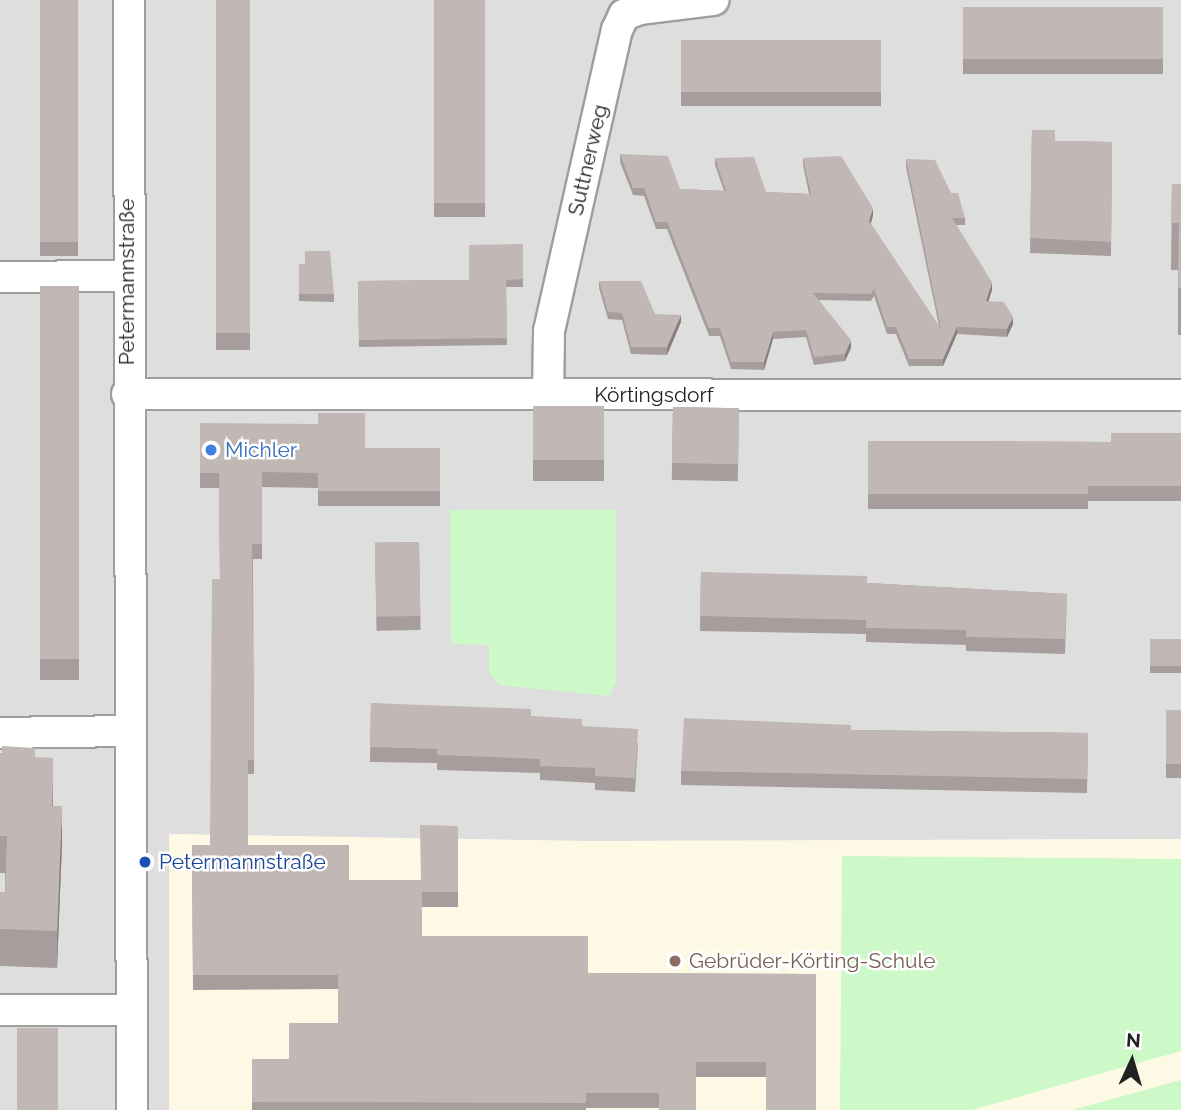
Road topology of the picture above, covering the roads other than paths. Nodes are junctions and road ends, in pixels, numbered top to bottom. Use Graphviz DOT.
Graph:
graph roads {
  1 [pos="129,0"];
  2 [pos="713,0"];
  3 [pos="127,276"];
  4 [pos="0,277"];
  5 [pos="127,394"];
  6 [pos="1181,395"];
  7 [pos="548,396"];
  8 [pos="128,731"];
  9 [pos="0,733"];
  10 [pos="0,1010"];
  11 [pos="131,1010"];
  12 [pos="132,1110"];
  1 -- 3 [label="street, Petermannstraße"];
  2 -- 7 [label="street, Suttnerweg"];
  3 -- 4 [label="street"];
  3 -- 5 [label="street, Petermannstraße"];
  5 -- 7 [label="street, Körtingsdorf"];
  5 -- 8 [label="street, Petermannstraße"];
  6 -- 7 [label="street, Körtingsdorf"];
  8 -- 9 [label="street"];
  8 -- 11 [label="street, Petermannstraße"];
  10 -- 11 [label="street"];
  11 -- 12 [label="street, Petermannstraße"];
}
